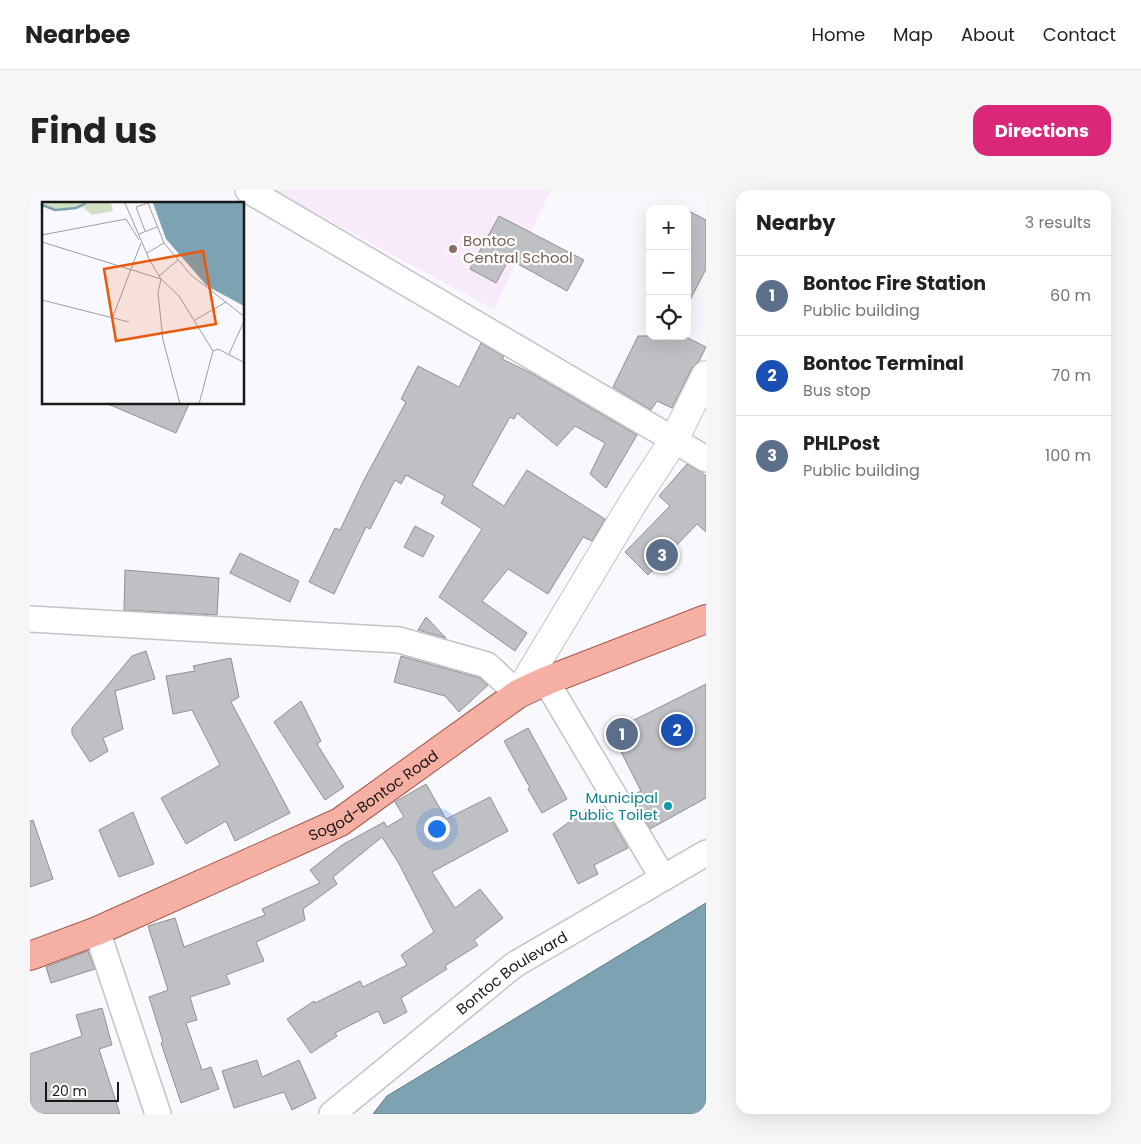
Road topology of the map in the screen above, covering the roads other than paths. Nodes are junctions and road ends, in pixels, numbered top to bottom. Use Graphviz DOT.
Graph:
graph roads {
  1 [pos="241,190"];
  2 [pos="248,190"];
  3 [pos="237,202"];
  4 [pos="706,375"];
  5 [pos="674,440"];
  6 [pos="706,459"];
  7 [pos="30,619"];
  8 [pos="706,619"];
  9 [pos="546,681"];
  10 [pos="518,694"];
  11 [pos="706,853"];
  12 [pos="663,878"];
  13 [pos="97,931"];
  14 [pos="30,956"];
  15 [pos="158,1114"];
  16 [pos="332,1114"];
  1 -- 3 [label="street"];
  2 -- 5 [label="street"];
  4 -- 5 [label="street"];
  5 -- 6 [label="street"];
  5 -- 10 [label="street"];
  7 -- 10 [label="street"];
  8 -- 9 [label="main road, Sogod-Bontoc Road"];
  9 -- 10 [label="main road, Sogod-Bontoc Road"];
  9 -- 12 [label="street"];
  10 -- 13 [label="main road, Sogod-Bontoc Road"];
  11 -- 12 [label="street, Bontoc Boulevard"];
  12 -- 16 [label="street, Bontoc Boulevard"];
  13 -- 14 [label="main road, Sogod-Bontoc Road"];
  13 -- 15 [label="street"];
}
